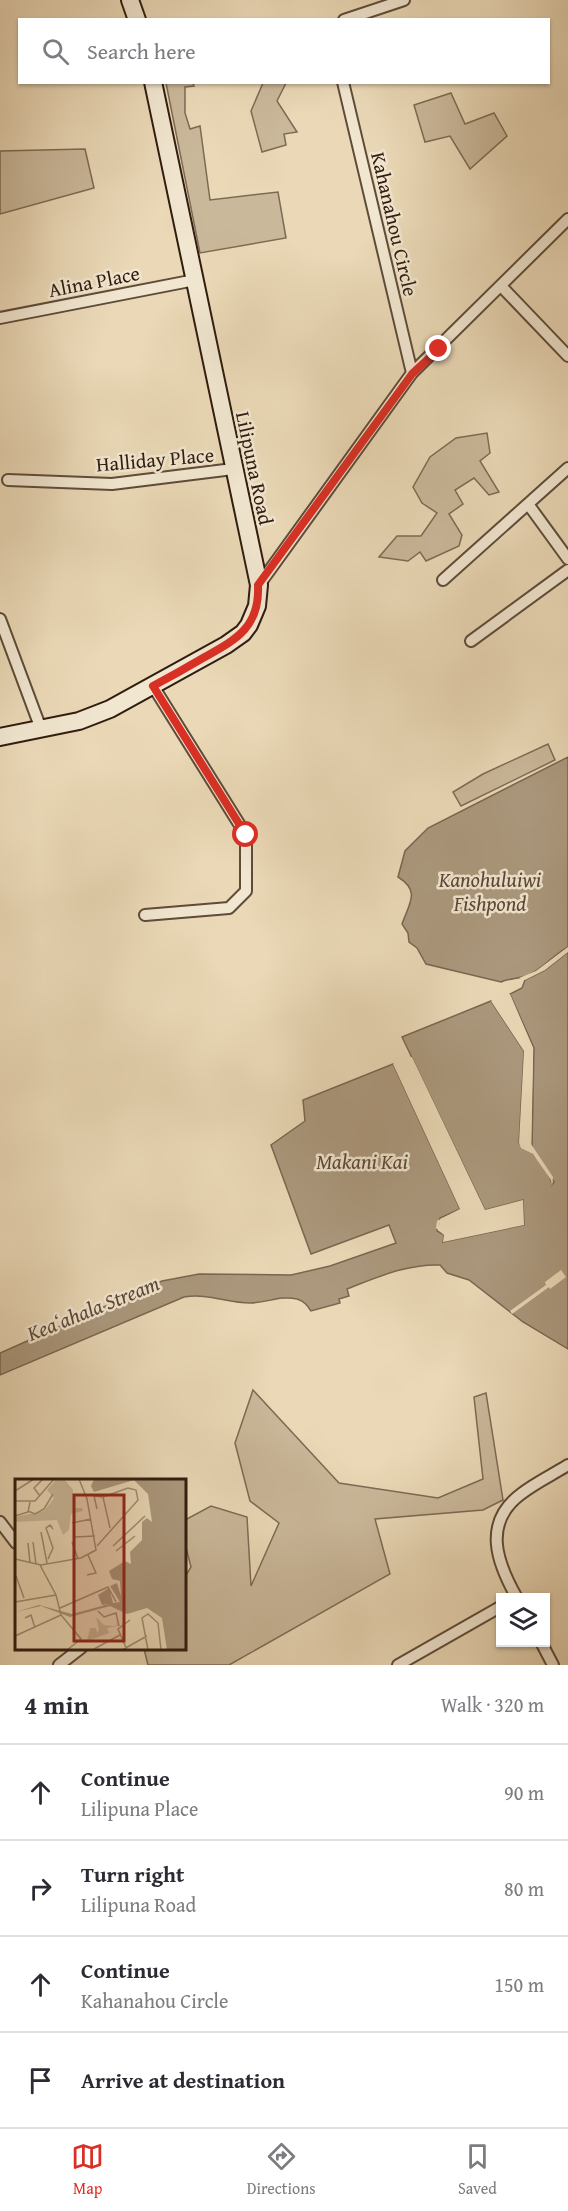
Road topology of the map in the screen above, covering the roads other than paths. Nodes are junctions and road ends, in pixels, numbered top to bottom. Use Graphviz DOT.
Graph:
graph roads {
  1 [pos="130,0"];
  2 [pos="404,0"];
  3 [pos="136,18"];
  4 [pos="350,18"];
  5 [pos="153,84"];
  6 [pos="343,84"];
  7 [pos="568,219"];
  8 [pos="195,280"];
  9 [pos="501,286"];
  10 [pos="0,318"];
  11 [pos="568,356"];
  12 [pos="412,374"];
  13 [pos="568,468"];
  14 [pos="233,469"];
  15 [pos="8,480"];
  16 [pos="528,504"];
  17 [pos="568,559"];
  18 [pos="568,570"];
  19 [pos="443,580"];
  20 [pos="258,585"];
  21 [pos="0,619"];
  22 [pos="471,641"];
  23 [pos="153,686"];
  24 [pos="41,729"];
  25 [pos="0,737"];
  26 [pos="145,915"];
  27 [pos="568,1465"];
  28 [pos="0,1521"];
  29 [pos="15,1542"];
  30 [pos="514,1593"];
  31 [pos="496,1610"];
  32 [pos="544,1647"];
  33 [pos="79,1651"];
  34 [pos="59,1665"];
  35 [pos="398,1665"];
  36 [pos="553,1665"];
  1 -- 3 [label="street"];
  2 -- 4 [label="street"];
  5 -- 8 [label="street, Lilipuna Road"];
  6 -- 12 [label="street, Kahanahou Circle"];
  7 -- 9 [label="street"];
  8 -- 10 [label="street, Alina Place"];
  8 -- 14 [label="street, Lilipuna Road"];
  9 -- 11 [label="street"];
  9 -- 12 [label="street"];
  12 -- 20 [label="street"];
  13 -- 16 [label="street"];
  14 -- 15 [label="street, Halliday Place"];
  14 -- 20 [label="street, Lilipuna Road"];
  16 -- 17 [label="street"];
  16 -- 19 [label="street"];
  18 -- 22 [label="street"];
  20 -- 23 [label="street, Lilipuna Road"];
  21 -- 24 [label="street"];
  23 -- 24 [label="street, Lilipuna Road"];
  23 -- 26 [label="street"];
  24 -- 25 [label="street, Lilipuna Road"];
  27 -- 30 [label="street"];
  28 -- 29 [label="street"];
  31 -- 35 [label="street"];
  32 -- 36 [label="street"];
  33 -- 34 [label="street"];
}
